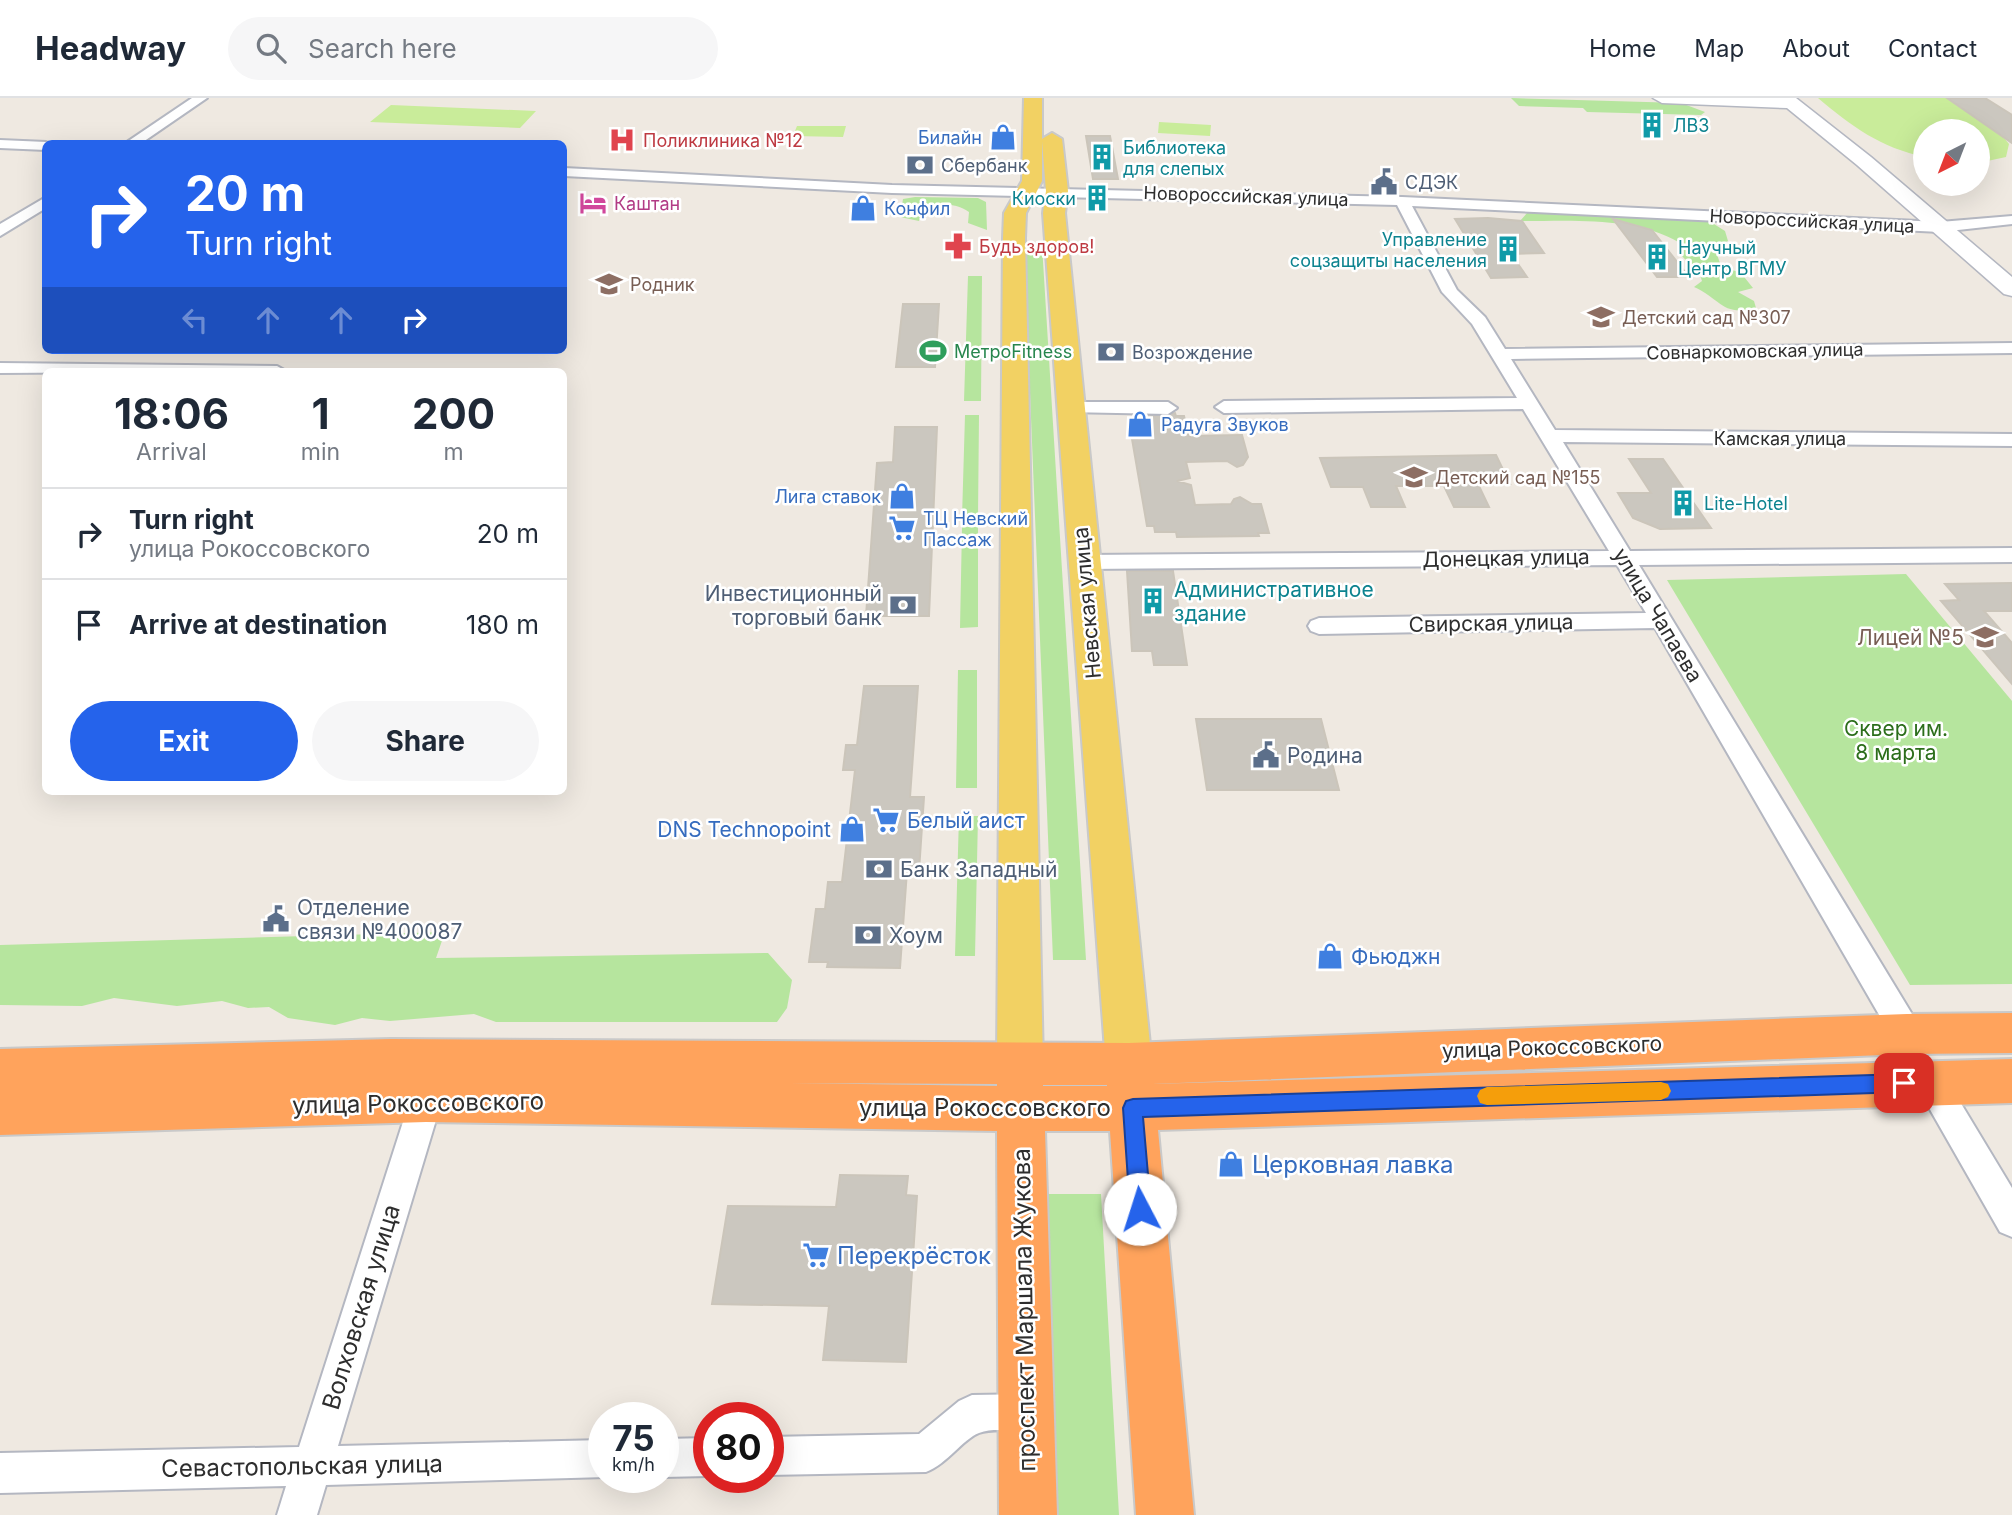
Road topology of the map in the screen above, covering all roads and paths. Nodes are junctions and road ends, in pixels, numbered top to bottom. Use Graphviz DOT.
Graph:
graph roads {
  1 [pos="201,98"];
  2 [pos="1033,98"];
  3 [pos="1048,98"];
  4 [pos="1662,98"];
  5 [pos="1789,100"];
  6 [pos="136,140"];
  7 [pos="0,144"];
  8 [pos="42,146"];
  9 [pos="567,172"];
  10 [pos="1043,191"];
  11 [pos="1402,201"];
  12 [pos="42,204"];
  13 [pos="2012,220"];
  14 [pos="1940,228"];
  15 [pos="0,232"];
  16 [pos="1057,237"];
  17 [pos="1014,238"];
  18 [pos="2012,289"];
  19 [pos="2012,348"];
  20 [pos="1497,354"];
  21 [pos="0,368"];
  22 [pos="42,368"];
  23 [pos="1527,403"];
  24 [pos="1224,407"];
  25 [pos="1073,408"];
  26 [pos="1168,408"];
  27 [pos="1547,436"];
  28 [pos="2012,440"];
  29 [pos="2012,555"];
  30 [pos="1622,556"];
  31 [pos="1084,562"];
  32 [pos="1662,620"];
  33 [pos="1319,626"];
  34 [pos="2012,1033"];
  35 [pos="1907,1034"];
  36 [pos="0,1070"];
  37 [pos="2012,1081"];
  38 [pos="1931,1082"];
  39 [pos="1020,1086"];
  40 [pos="1131,1086"];
  41 [pos="426,1100"];
  42 [pos="0,1113"];
  43 [pos="2012,1220"];
  44 [pos="1026,1413"];
  45 [pos="784,1456"];
  46 [pos="588,1460"];
  47 [pos="312,1465"];
  48 [pos="0,1473"];
  49 [pos="297,1515"];
  50 [pos="1028,1515"];
  51 [pos="1164,1515"];
  1 -- 6 [label="street"];
  2 -- 10 [label="main road, Невская улица"];
  3 -- 10 [label="main road, Невская улица"];
  4 -- 5 [label="main road"];
  5 -- 14 [label="main road"];
  7 -- 8 [label="street"];
  9 -- 10 [label="street, Новороссийская улица"];
  10 -- 11 [label="street, Новороссийская улица"];
  10 -- 16 [label="main road, Невская улица"];
  10 -- 17 [label="main road, Невская улица"];
  11 -- 14 [label="street, Новороссийская улица"];
  11 -- 20 [label="street, улица Чапаева"];
  12 -- 15 [label="street"];
  13 -- 14 [label="street, Новороссийская улица"];
  14 -- 18 [label="main road"];
  16 -- 17 [label="main road"];
  16 -- 25 [label="main road, Невская улица"];
  17 -- 39 [label="main road, Невская улица"];
  19 -- 20 [label="street, Совнаркомовская улица"];
  20 -- 23 [label="street, улица Чапаева"];
  21 -- 22 [label="street"];
  23 -- 24 [label="street"];
  23 -- 27 [label="street, улица Чапаева"];
  25 -- 26 [label="street"];
  25 -- 31 [label="main road, Невская улица"];
  27 -- 28 [label="street, Камская улица"];
  27 -- 30 [label="street, улица Чапаева"];
  29 -- 30 [label="street, Донецкая улица"];
  30 -- 31 [label="street, Донецкая улица"];
  30 -- 32 [label="street, улица Чапаева"];
  31 -- 40 [label="main road, Невская улица"];
  32 -- 33 [label="street, Свирская улица"];
  32 -- 35 [label="street, улица Чапаева"];
  34 -- 35 [label="highway, улица Рокоссовского"];
  35 -- 40 [label="highway, улица Рокоссовского"];
  36 -- 39 [label="highway, улица Рокоссовского"];
  37 -- 38 [label="highway, улица Рокоссовского"];
  38 -- 40 [label="highway, улица Рокоссовского"];
  38 -- 43 [label="street"];
  39 -- 40 [label="highway, улица Рокоссовского"];
  39 -- 41 [label="highway, улица Рокоссовского"];
  39 -- 44 [label="highway, проспект Маршала Жукова"];
  40 -- 51 [label="highway"];
  41 -- 42 [label="highway, улица Рокоссовского"];
  41 -- 47 [label="street, Волховская улица"];
  44 -- 45 [label="street"];
  44 -- 50 [label="highway, проспект Маршала Жукова"];
  46 -- 47 [label="street, Севастопольская улица"];
  47 -- 48 [label="street, Севастопольская улица"];
  47 -- 49 [label="street, Волховская улица"];
}
